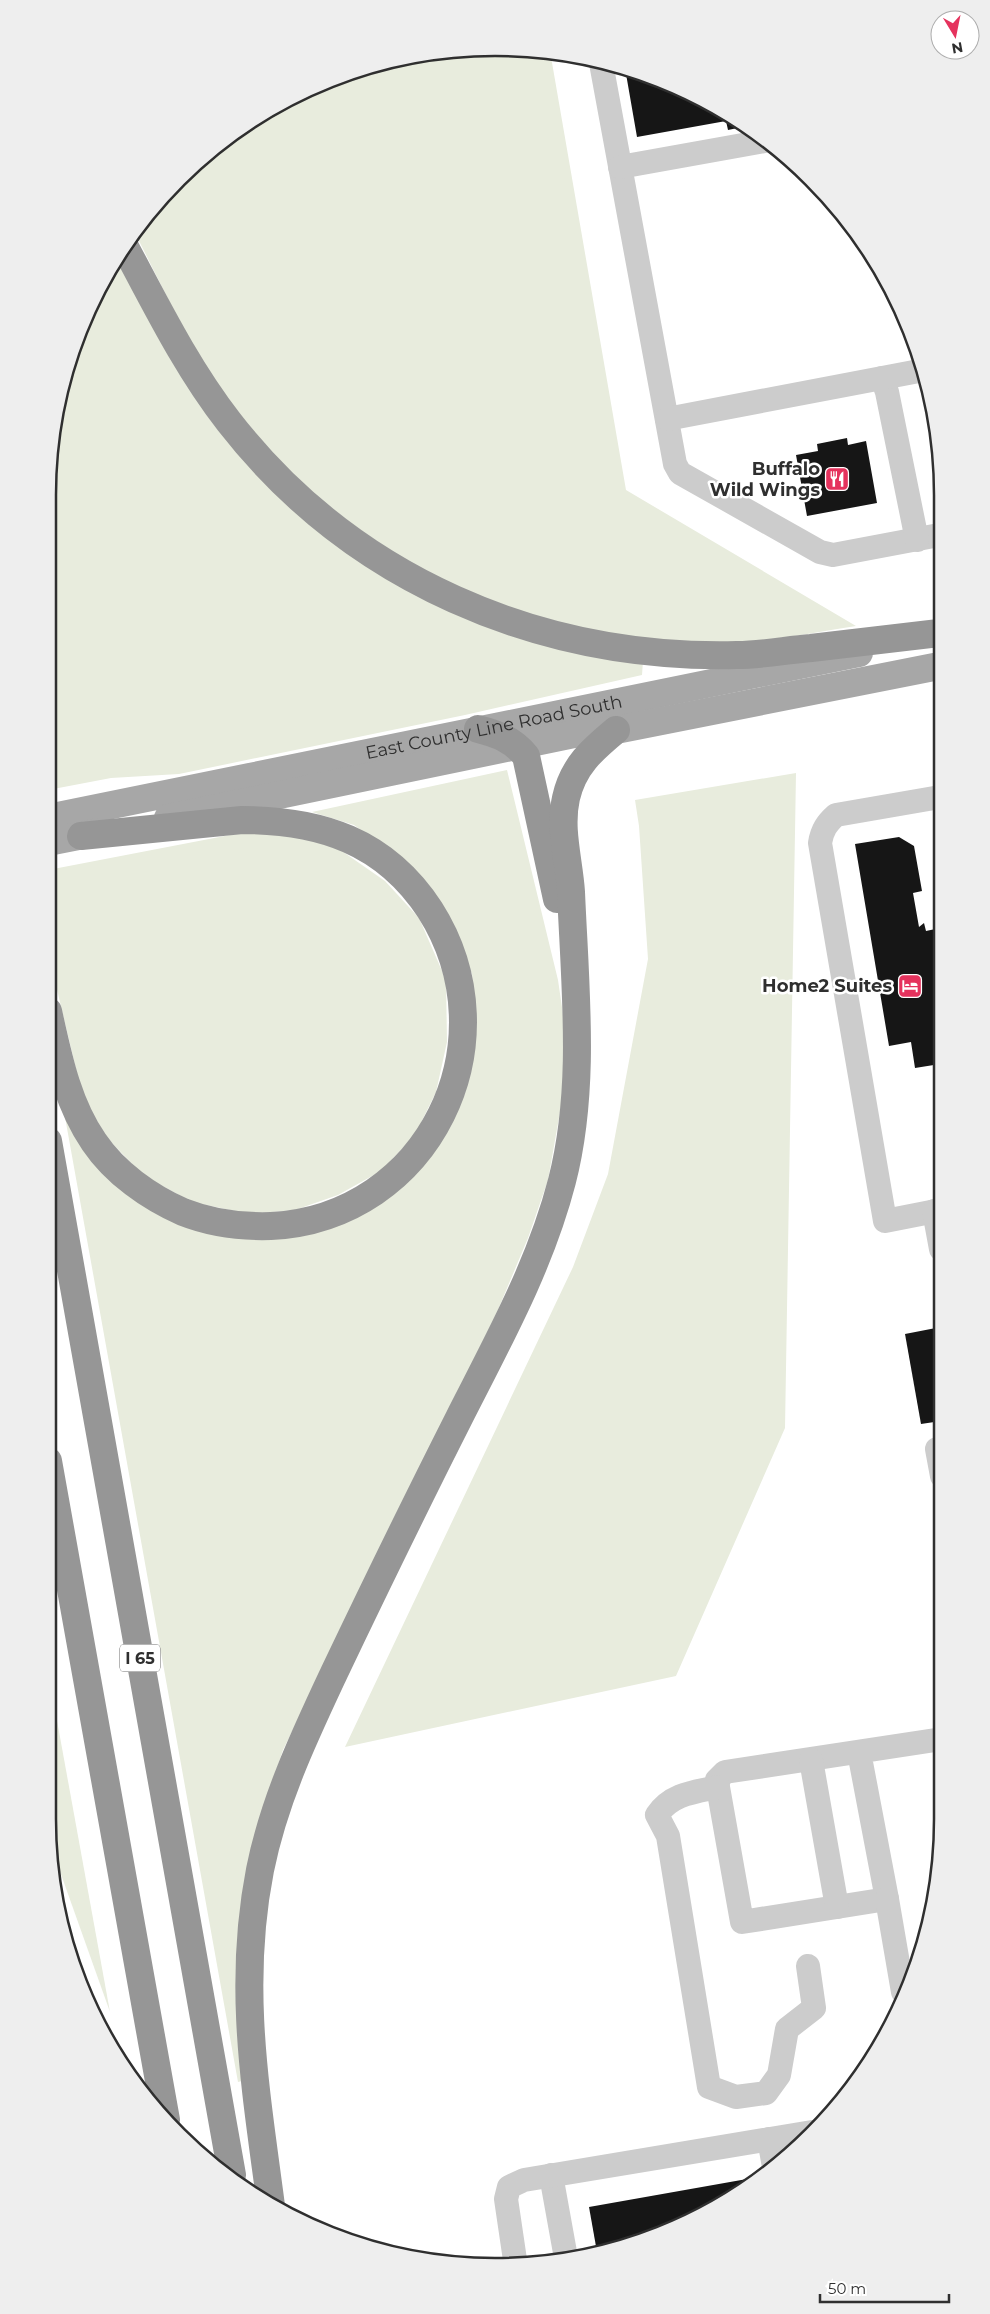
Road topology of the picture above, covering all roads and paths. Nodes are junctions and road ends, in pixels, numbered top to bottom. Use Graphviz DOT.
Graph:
graph roads {
  1 [pos="602,70"];
  2 [pos="757,143"];
  3 [pos="620,167"];
  4 [pos="129,253"];
  5 [pos="916,372"];
  6 [pos="882,378"];
  7 [pos="667,419"];
  8 [pos="928,537"];
  9 [pos="934,634"];
  10 [pos="934,638"];
  11 [pos="934,667"];
  12 [pos="478,730"];
  13 [pos="616,730"];
  14 [pos="518,746"];
  15 [pos="934,798"];
  16 [pos="56,832"];
  17 [pos="56,834"];
  18 [pos="80,836"];
  19 [pos="574,968"];
  20 [pos="56,1045"];
  21 [pos="56,1186"];
  22 [pos="934,1212"];
  23 [pos="56,1506"];
  24 [pos="934,1740"];
  25 [pos="859,1752"];
  26 [pos="811,1760"];
  27 [pos="718,1787"];
  28 [pos="887,1899"];
  29 [pos="837,1907"];
  30 [pos="808,1966"];
  31 [pos="901,1983"];
  32 [pos="164,2106"];
  33 [pos="800,2134"];
  34 [pos="769,2139"];
  35 [pos="772,2158"];
  36 [pos="231,2169"];
  37 [pos="551,2175"];
  38 [pos="270,2195"];
  39 [pos="565,2252"];
  40 [pos="515,2257"];
  1 -- 3 [label="street"];
  2 -- 3 [label="street"];
  3 -- 7 [label="street"];
  4 -- 9 [label="highway"];
  5 -- 6 [label="street"];
  6 -- 7 [label="street"];
  6 -- 8 [label="street"];
  7 -- 8 [label="street"];
  10 -- 12 [label="main road, East County Line Road South"];
  11 -- 13 [label="main road, East County Line Road South"];
  12 -- 14 [label="highway"];
  12 -- 16 [label="main road, East County Line Road South"];
  13 -- 14 [label="main road, East County Line Road South"];
  13 -- 19 [label="highway"];
  14 -- 18 [label="main road, East County Line Road South"];
  14 -- 19 [label="highway"];
  15 -- 22 [label="street"];
  17 -- 18 [label="main road, East County Line Road South"];
  18 -- 20 [label="highway"];
  19 -- 38 [label="highway"];
  21 -- 36 [label="highway, I 65"];
  23 -- 32 [label="highway"];
  24 -- 25 [label="street"];
  25 -- 26 [label="street"];
  25 -- 28 [label="street"];
  26 -- 27 [label="street"];
  26 -- 29 [label="street"];
  27 -- 29 [label="street"];
  27 -- 30 [label="street"];
  28 -- 29 [label="street"];
  28 -- 31 [label="street"];
  33 -- 34 [label="street"];
  34 -- 35 [label="street"];
  34 -- 37 [label="street"];
  37 -- 39 [label="street"];
  37 -- 40 [label="street"];
}
